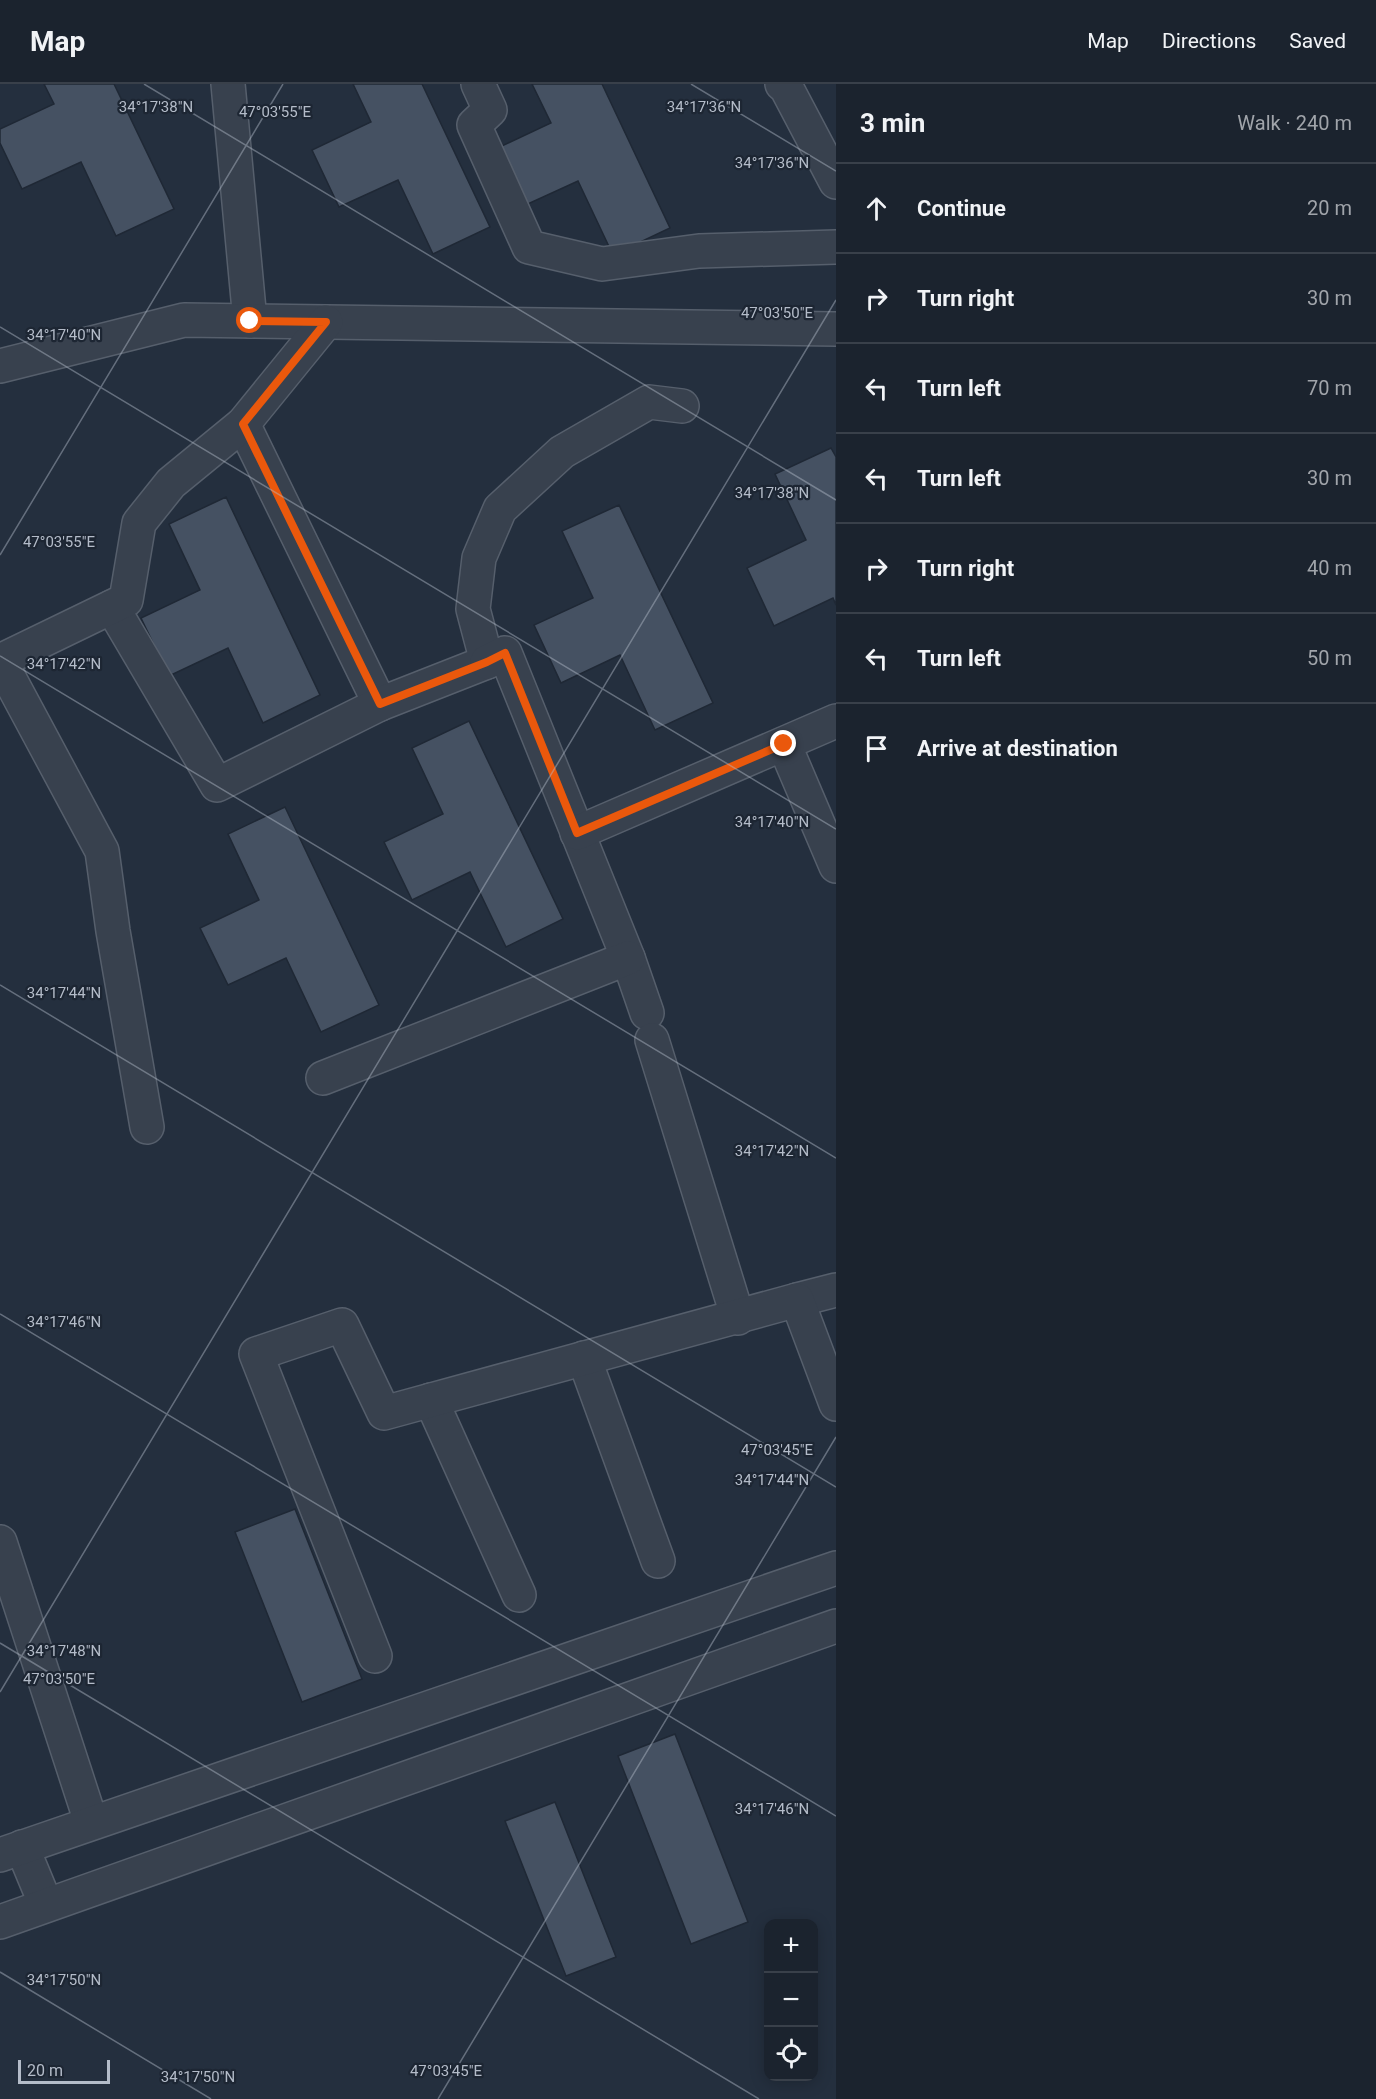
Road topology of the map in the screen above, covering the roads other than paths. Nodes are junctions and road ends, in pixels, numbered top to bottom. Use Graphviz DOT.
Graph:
graph roads {
  1 [pos="228,84"];
  2 [pos="478,84"];
  3 [pos="782,84"];
  4 [pos="836,182"];
  5 [pos="836,247"];
  6 [pos="250,321"];
  7 [pos="326,322"];
  8 [pos="836,329"];
  9 [pos="0,366"];
  10 [pos="682,406"];
  11 [pos="243,424"];
  12 [pos="111,607"];
  13 [pos="487,662"];
  14 [pos="380,704"];
  15 [pos="836,721"];
  16 [pos="784,744"];
  17 [pos="577,833"];
  18 [pos="836,866"];
  19 [pos="628,958"];
  20 [pos="323,1078"];
  21 [pos="147,1127"];
  22 [pos="836,1290"];
  23 [pos="797,1300"];
  24 [pos="738,1318"];
  25 [pos="584,1358"];
  26 [pos="431,1400"];
  27 [pos="836,1404"];
  28 [pos="0,1542"];
  29 [pos="658,1561"];
  30 [pos="836,1568"];
  31 [pos="519,1595"];
  32 [pos="836,1626"];
  33 [pos="375,1656"];
  34 [pos="91,1822"];
  35 [pos="11,1851"];
  36 [pos="46,1905"];
  37 [pos="0,1922"];
  1 -- 6 [label="street"];
  2 -- 5 [label="street"];
  3 -- 4 [label="street"];
  6 -- 7 [label="street"];
  6 -- 9 [label="street"];
  7 -- 8 [label="street"];
  7 -- 11 [label="street"];
  10 -- 13 [label="street"];
  11 -- 12 [label="street"];
  11 -- 14 [label="street"];
  12 -- 14 [label="street"];
  12 -- 21 [label="street"];
  13 -- 14 [label="street"];
  13 -- 17 [label="street"];
  15 -- 16 [label="street"];
  16 -- 17 [label="street"];
  16 -- 18 [label="street"];
  17 -- 19 [label="street"];
  19 -- 20 [label="street"];
  19 -- 24 [label="street"];
  22 -- 23 [label="street"];
  23 -- 24 [label="street"];
  23 -- 27 [label="street"];
  24 -- 25 [label="street"];
  25 -- 26 [label="street"];
  25 -- 29 [label="street"];
  26 -- 31 [label="street"];
  26 -- 33 [label="street"];
  28 -- 34 [label="street"];
  30 -- 34 [label="street"];
  32 -- 36 [label="street"];
  34 -- 35 [label="street"];
  35 -- 36 [label="street"];
  36 -- 37 [label="street"];
}
